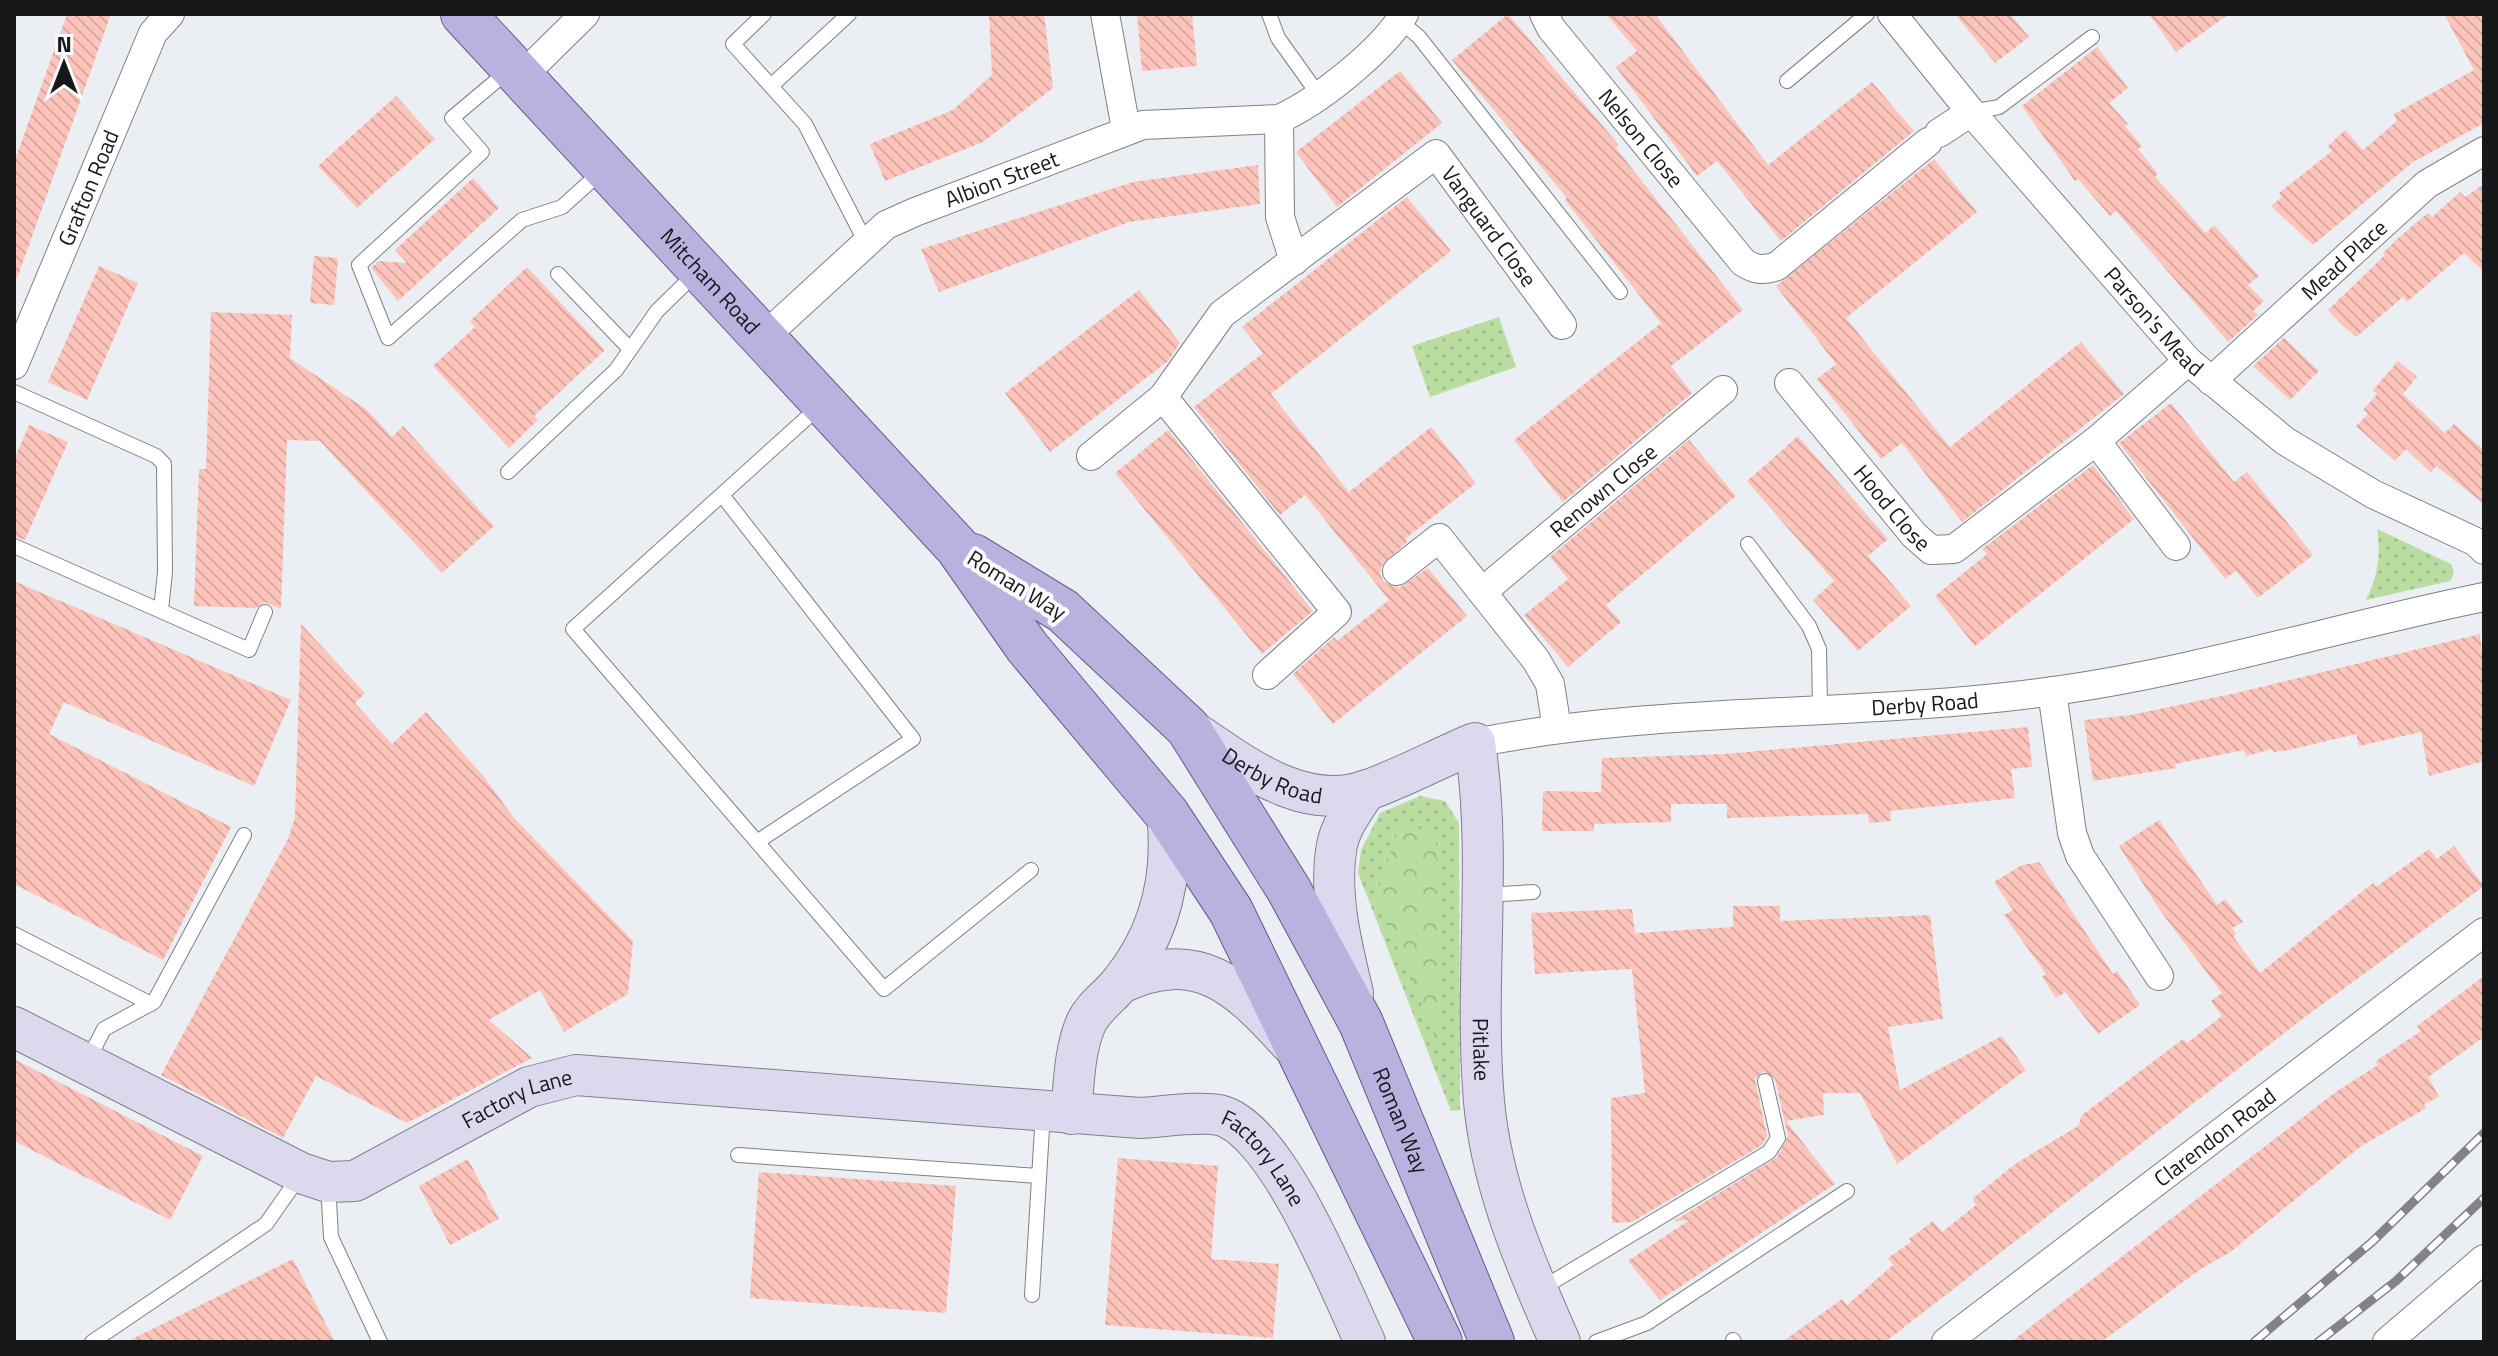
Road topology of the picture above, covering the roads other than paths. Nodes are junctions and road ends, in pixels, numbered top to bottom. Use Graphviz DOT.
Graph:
graph roads {
  1 [pos="170,14"];
  2 [pos="463,14"];
  3 [pos="585,14"];
  4 [pos="764,14"];
  5 [pos="849,14"];
  6 [pos="1105,14"];
  7 [pos="1269,14"];
  8 [pos="1544,14"];
  9 [pos="1867,14"];
  10 [pos="1892,14"];
  11 [pos="1402,18"];
  12 [pos="2092,37"];
  13 [pos="516,73"];
  14 [pos="1787,81"];
  15 [pos="771,86"];
  16 [pos="1318,94"];
  17 [pos="1971,112"];
  18 [pos="1279,119"];
  19 [pos="1126,129"];
  20 [pos="2484,151"];
  21 [pos="605,168"];
  22 [pos="866,243"];
  23 [pos="1294,261"];
  24 [pos="701,269"];
  25 [pos="558,274"];
  26 [pos="1620,292"];
  27 [pos="1562,325"];
  28 [pos="764,337"];
  29 [pos="628,347"];
  30 [pos="2188,361"];
  31 [pos="14,365"];
  32 [pos="2211,381"];
  33 [pos="1789,383"];
  34 [pos="1723,390"];
  35 [pos="14,392"];
  36 [pos="1163,397"];
  37 [pos="824,402"];
  38 [pos="2096,441"];
  39 [pos="1091,456"];
  40 [pos="508,472"];
  41 [pos="722,495"];
  42 [pos="1748,544"];
  43 [pos="14,546"];
  44 [pos="2176,546"];
  45 [pos="957,547"];
  46 [pos="2484,550"];
  47 [pos="1397,571"];
  48 [pos="1482,592"];
  49 [pos="2484,597"];
  50 [pos="161,610"];
  51 [pos="265,612"];
  52 [pos="1267,675"];
  53 [pos="2052,691"];
  54 [pos="1820,709"];
  55 [pos="1188,728"];
  56 [pos="1557,729"];
  57 [pos="1475,743"];
  58 [pos="1366,790"];
  59 [pos="1167,814"];
  60 [pos="244,835"];
  61 [pos="757,842"];
  62 [pos="1031,870"];
  63 [pos="1533,892"];
  64 [pos="1482,895"];
  65 [pos="2484,932"];
  66 [pos="14,934"];
  67 [pos="2159,976"];
  68 [pos="1121,983"];
  69 [pos="151,1004"];
  70 [pos="1361,1023"];
  71 [pos="14,1027"];
  72 [pos="1302,1057"];
  73 [pos="86,1064"];
  74 [pos="1765,1081"];
  75 [pos="1057,1113"];
  76 [pos="738,1155"];
  77 [pos="1039,1176"];
  78 [pos="314,1178"];
  79 [pos="1847,1191"];
  80 [pos="2479,1275"];
  81 [pos="1538,1291"];
  82 [pos="1032,1295"];
  83 [pos="1435,1330"];
  84 [pos="92,1342"];
  85 [pos="380,1342"];
  86 [pos="1365,1342"];
  87 [pos="1492,1342"];
  88 [pos="1560,1342"];
  89 [pos="1596,1342"];
  90 [pos="1946,1342"];
  91 [pos="2387,1342"];
  1 -- 31 [label="street, Grafton Road"];
  2 -- 13 [label="main road, Mitcham Road"];
  3 -- 13 [label="street"];
  4 -- 15 [label="lane"];
  5 -- 15 [label="lane"];
  6 -- 19 [label="street"];
  7 -- 16 [label="lane"];
  8 -- 17 [label="street, Nelson Close"];
  9 -- 14 [label="lane"];
  10 -- 17 [label="street, Parson's Mead"];
  11 -- 16 [label="street"];
  11 -- 26 [label="lane"];
  12 -- 17 [label="lane"];
  13 -- 21 [label="main road, Mitcham Road"];
  13 -- 21 [label="lane"];
  15 -- 22 [label="lane"];
  16 -- 18 [label="street"];
  17 -- 30 [label="street, Parson's Mead"];
  18 -- 19 [label="street, Albion Street"];
  18 -- 23 [label="street"];
  19 -- 22 [label="street, Albion Street"];
  20 -- 32 [label="street, Mead Place"];
  21 -- 24 [label="main road, Mitcham Road"];
  22 -- 28 [label="street, Albion Street"];
  23 -- 27 [label="street, Vanguard Close"];
  23 -- 36 [label="street, Vanguard Close"];
  24 -- 28 [label="main road, Mitcham Road"];
  24 -- 29 [label="lane"];
  25 -- 29 [label="lane"];
  28 -- 37 [label="main road, Mitcham Road"];
  29 -- 40 [label="lane"];
  30 -- 32 [label="street, Parson's Mead"];
  30 -- 38 [label="street, Hood Close"];
  32 -- 46 [label="street, Parson's Mead"];
  33 -- 38 [label="street, Hood Close"];
  34 -- 48 [label="street, Renown Close"];
  35 -- 50 [label="lane"];
  36 -- 39 [label="street, Vanguard Close"];
  36 -- 52 [label="street"];
  37 -- 41 [label="lane"];
  37 -- 45 [label="main road, Mitcham Road"];
  38 -- 44 [label="street"];
  41 -- 61 [label="lane"];
  41 -- 61 [label="lane"];
  42 -- 54 [label="lane"];
  43 -- 50 [label="lane"];
  45 -- 55 [label="main road, Roman Way"];
  45 -- 59 [label="main road, Roman Way"];
  47 -- 48 [label="street"];
  48 -- 56 [label="street"];
  49 -- 53 [label="street, Derby Road"];
  50 -- 51 [label="lane"];
  53 -- 54 [label="street, Derby Road"];
  53 -- 67 [label="street"];
  54 -- 56 [label="street, Derby Road"];
  55 -- 58 [label="street, Derby Road"];
  55 -- 70 [label="main road, Roman Way"];
  56 -- 57 [label="street, Derby Road"];
  57 -- 58 [label="street, Derby Road"];
  57 -- 64 [label="street, Pitlake"];
  58 -- 70 [label="street, Derby Road"];
  59 -- 68 [label="street"];
  59 -- 72 [label="main road, Roman Way"];
  60 -- 69 [label="lane"];
  61 -- 62 [label="lane"];
  63 -- 64 [label="lane"];
  64 -- 81 [label="street, Pitlake"];
  65 -- 90 [label="street, Clarendon Road"];
  66 -- 69 [label="lane"];
  68 -- 72 [label="street"];
  68 -- 75 [label="street"];
  69 -- 73 [label="lane"];
  70 -- 87 [label="main road, Roman Way"];
  71 -- 73 [label="street"];
  72 -- 83 [label="main road, Roman Way"];
  73 -- 78 [label="street"];
  74 -- 81 [label="lane"];
  75 -- 77 [label="lane"];
  75 -- 78 [label="street, Factory Lane"];
  75 -- 86 [label="street, Factory Lane"];
  76 -- 77 [label="lane"];
  77 -- 82 [label="lane"];
  78 -- 84 [label="lane"];
  78 -- 85 [label="lane"];
  79 -- 89 [label="lane"];
  80 -- 91 [label="street"];
  81 -- 88 [label="street, Pitlake"];
}
